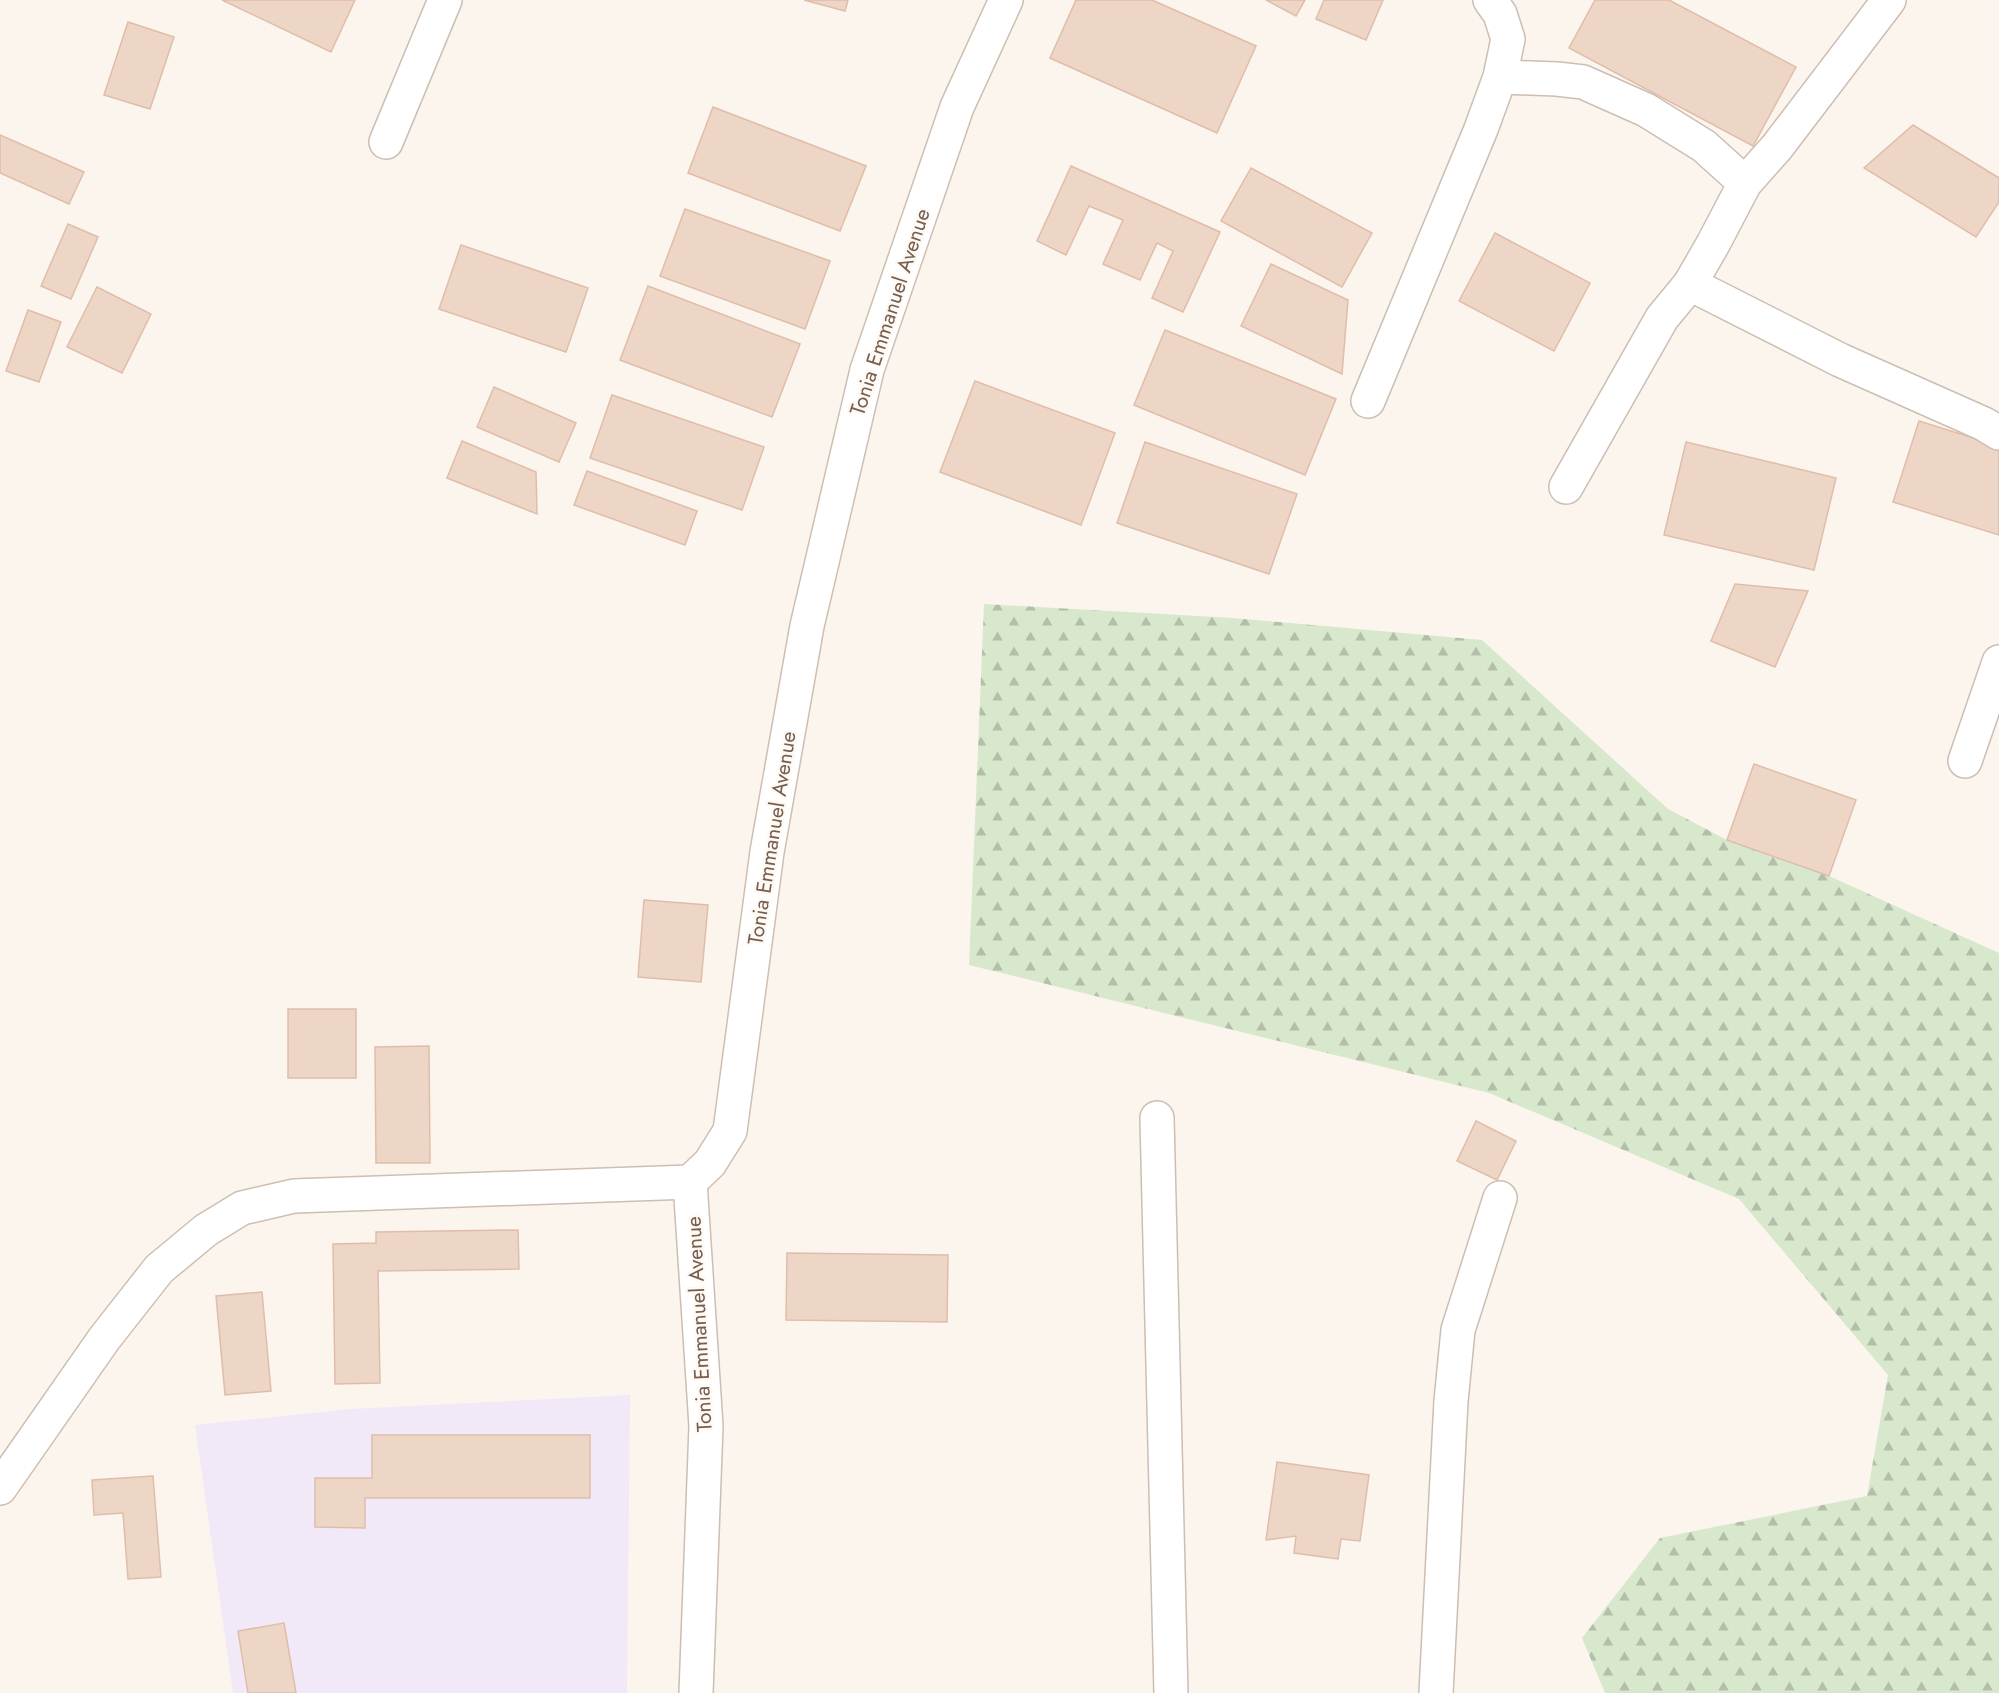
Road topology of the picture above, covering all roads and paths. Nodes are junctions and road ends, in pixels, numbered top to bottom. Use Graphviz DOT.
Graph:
graph roads {
  1 [pos="445,0"];
  2 [pos="1006,0"];
  3 [pos="1490,0"];
  4 [pos="1889,0"];
  5 [pos="1500,77"];
  6 [pos="387,142"];
  7 [pos="1745,183"];
  8 [pos="1690,284"];
  9 [pos="1368,401"];
  10 [pos="1999,433"];
  11 [pos="1566,487"];
  12 [pos="1999,662"];
  13 [pos="1965,761"];
  14 [pos="1157,1118"];
  15 [pos="690,1182"];
  16 [pos="1500,1198"];
  17 [pos="0,1488"];
  18 [pos="696,1693"];
  19 [pos="1171,1693"];
  20 [pos="1436,1693"];
  1 -- 6 [label="street"];
  2 -- 15 [label="street, Tonia Emmanuel Avenue"];
  3 -- 5 [label="street"];
  4 -- 7 [label="street"];
  5 -- 7 [label="street"];
  5 -- 9 [label="street"];
  7 -- 8 [label="street"];
  8 -- 10 [label="street"];
  8 -- 11 [label="street"];
  12 -- 13 [label="street"];
  14 -- 19 [label="street"];
  15 -- 17 [label="street"];
  15 -- 18 [label="street, Tonia Emmanuel Avenue"];
  16 -- 20 [label="street"];
}
